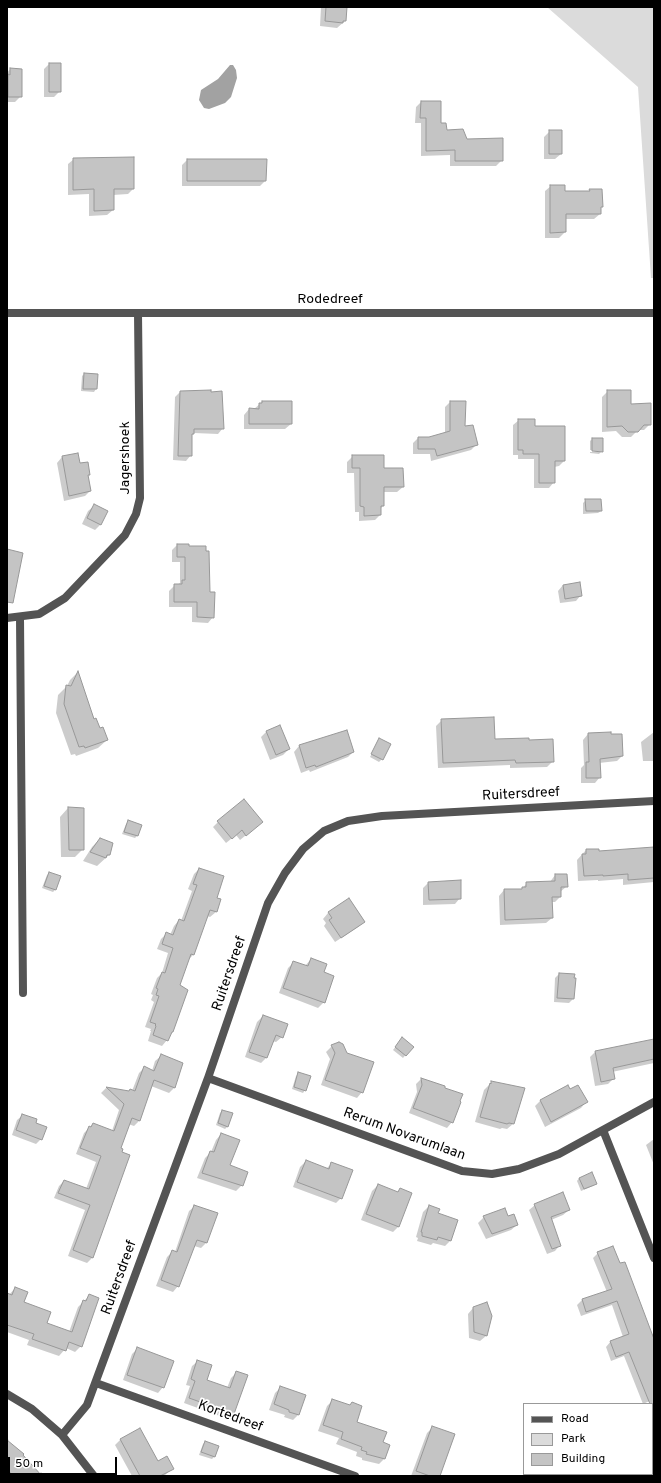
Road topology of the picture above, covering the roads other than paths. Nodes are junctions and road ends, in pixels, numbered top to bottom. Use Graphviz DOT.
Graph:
graph roads {
  1 [pos="7,313"];
  2 [pos="138,313"];
  3 [pos="654,313"];
  4 [pos="20,617"];
  5 [pos="7,618"];
  6 [pos="654,801"];
  7 [pos="23,993"];
  8 [pos="208,1078"];
  9 [pos="654,1102"];
  10 [pos="603,1130"];
  11 [pos="654,1258"];
  12 [pos="96,1383"];
  13 [pos="7,1394"];
  14 [pos="62,1435"];
  15 [pos="94,1476"];
  16 [pos="355,1476"];
  1 -- 2 [label="street, Rodedreef"];
  2 -- 3 [label="street, Rodedreef"];
  2 -- 4 [label="street, Jagershoek"];
  4 -- 5 [label="street, Jagershoek"];
  4 -- 7 [label="street"];
  6 -- 8 [label="street, Ruitersdreef"];
  8 -- 10 [label="street, Rerum Novarumlaan"];
  8 -- 12 [label="street, Ruitersdreef"];
  9 -- 10 [label="street, Rerum Novarumlaan"];
  10 -- 11 [label="street"];
  12 -- 14 [label="street, Ruitersdreef"];
  12 -- 16 [label="street, Kortedreef"];
  13 -- 14 [label="street"];
  14 -- 15 [label="street"];
}
